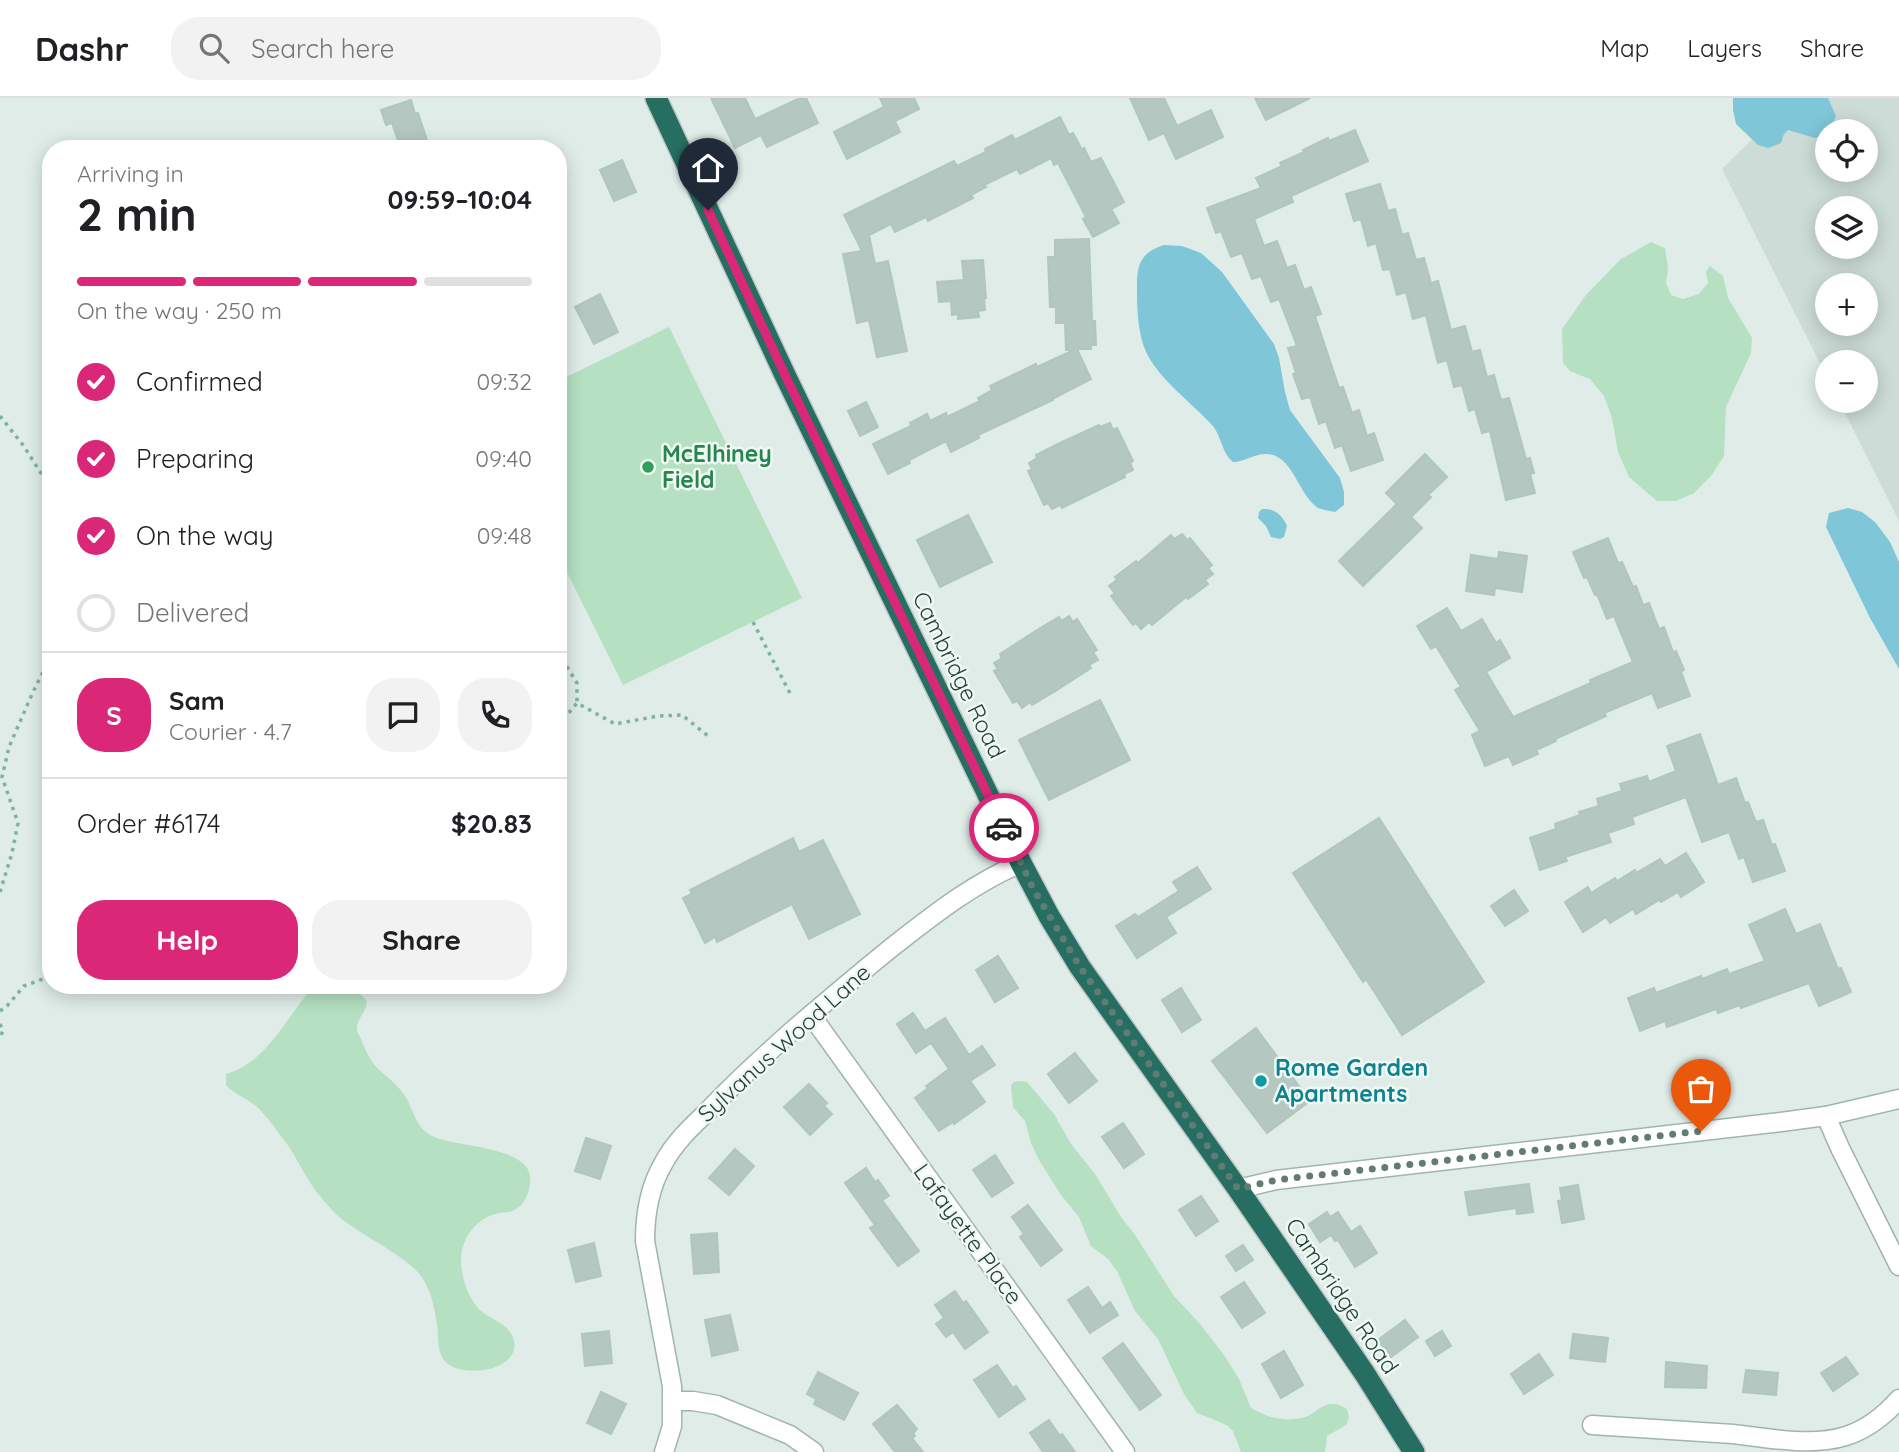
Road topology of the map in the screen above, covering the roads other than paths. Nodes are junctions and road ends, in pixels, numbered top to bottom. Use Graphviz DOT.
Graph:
graph roads {
  1 [pos="656,98"];
  2 [pos="1021,863"];
  3 [pos="811,1015"];
  4 [pos="1899,1099"];
  5 [pos="1826,1116"];
  6 [pos="1238,1189"];
  7 [pos="1899,1266"];
  8 [pos="1899,1399"];
  9 [pos="673,1401"];
  10 [pos="1592,1425"];
  11 [pos="1750,1444"];
  12 [pos="664,1452"];
  13 [pos="814,1452"];
  14 [pos="1125,1452"];
  15 [pos="1414,1452"];
  1 -- 2 [label="highway, Cambridge Road"];
  2 -- 3 [label="street, Sylvanus Wood Lane"];
  2 -- 6 [label="highway, Cambridge Road"];
  3 -- 9 [label="street, Sylvanus Wood Lane"];
  3 -- 14 [label="street, Lafayette Place"];
  4 -- 5 [label="street"];
  5 -- 6 [label="street"];
  5 -- 7 [label="street"];
  6 -- 15 [label="highway, Cambridge Road"];
  8 -- 11 [label="street"];
  9 -- 12 [label="street, Sylvanus Wood Lane"];
  9 -- 13 [label="street"];
  10 -- 11 [label="street"];
}
